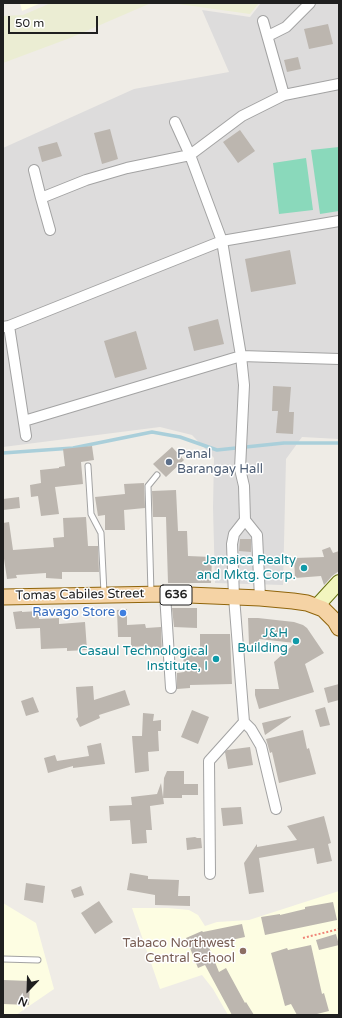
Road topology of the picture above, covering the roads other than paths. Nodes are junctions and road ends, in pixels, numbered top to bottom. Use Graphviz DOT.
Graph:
graph roads {
  1 [pos="310,3"];
  2 [pos="263,21"];
  3 [pos="268,36"];
  4 [pos="339,84"];
  5 [pos="284,95"];
  6 [pos="175,122"];
  7 [pos="190,156"];
  8 [pos="34,170"];
  9 [pos="41,198"];
  10 [pos="339,221"];
  11 [pos="50,230"];
  12 [pos="222,241"];
  13 [pos="6,327"];
  14 [pos="241,356"];
  15 [pos="339,359"];
  16 [pos="24,421"];
  17 [pos="26,436"];
  18 [pos="88,466"];
  19 [pos="157,475"];
  20 [pos="245,520"];
  21 [pos="339,582"];
  22 [pos="104,594"];
  23 [pos="158,594"];
  24 [pos="3,597"];
  25 [pos="234,597"];
  26 [pos="260,598"];
  27 [pos="317,606"];
  28 [pos="339,628"];
  29 [pos="171,688"];
  30 [pos="244,722"];
  31 [pos="276,809"];
  32 [pos="210,874"];
  33 [pos="3,959"];
  34 [pos="38,960"];
  1 -- 3 [label="street"];
  2 -- 3 [label="street"];
  3 -- 5 [label="street"];
  4 -- 5 [label="street"];
  5 -- 7 [label="street"];
  6 -- 7 [label="street"];
  7 -- 9 [label="street"];
  7 -- 12 [label="street"];
  8 -- 9 [label="street"];
  9 -- 11 [label="street"];
  10 -- 12 [label="street"];
  12 -- 13 [label="street"];
  12 -- 14 [label="street"];
  13 -- 16 [label="street"];
  14 -- 15 [label="street"];
  14 -- 16 [label="street"];
  14 -- 20 [label="street"];
  16 -- 17 [label="street"];
  18 -- 22 [label="lane"];
  19 -- 23 [label="lane"];
  20 -- 25 [label="street"];
  20 -- 26 [label="street"];
  21 -- 27 [label="street"];
  22 -- 23 [label="main road, Tomas Cabiles Street / 636"];
  22 -- 24 [label="main road, Tomas Cabiles Street / 636"];
  23 -- 25 [label="main road, Tomas Cabiles Street / 636"];
  23 -- 29 [label="street"];
  25 -- 26 [label="main road, Tomas Cabiles Street / 636"];
  25 -- 30 [label="street"];
  26 -- 27 [label="main road, Tomas Cabiles Street / 636"];
  27 -- 28 [label="main road, Tomas Cabiles Street / 636"];
  30 -- 31 [label="street"];
  30 -- 32 [label="street"];
  33 -- 34 [label="lane"];
}
